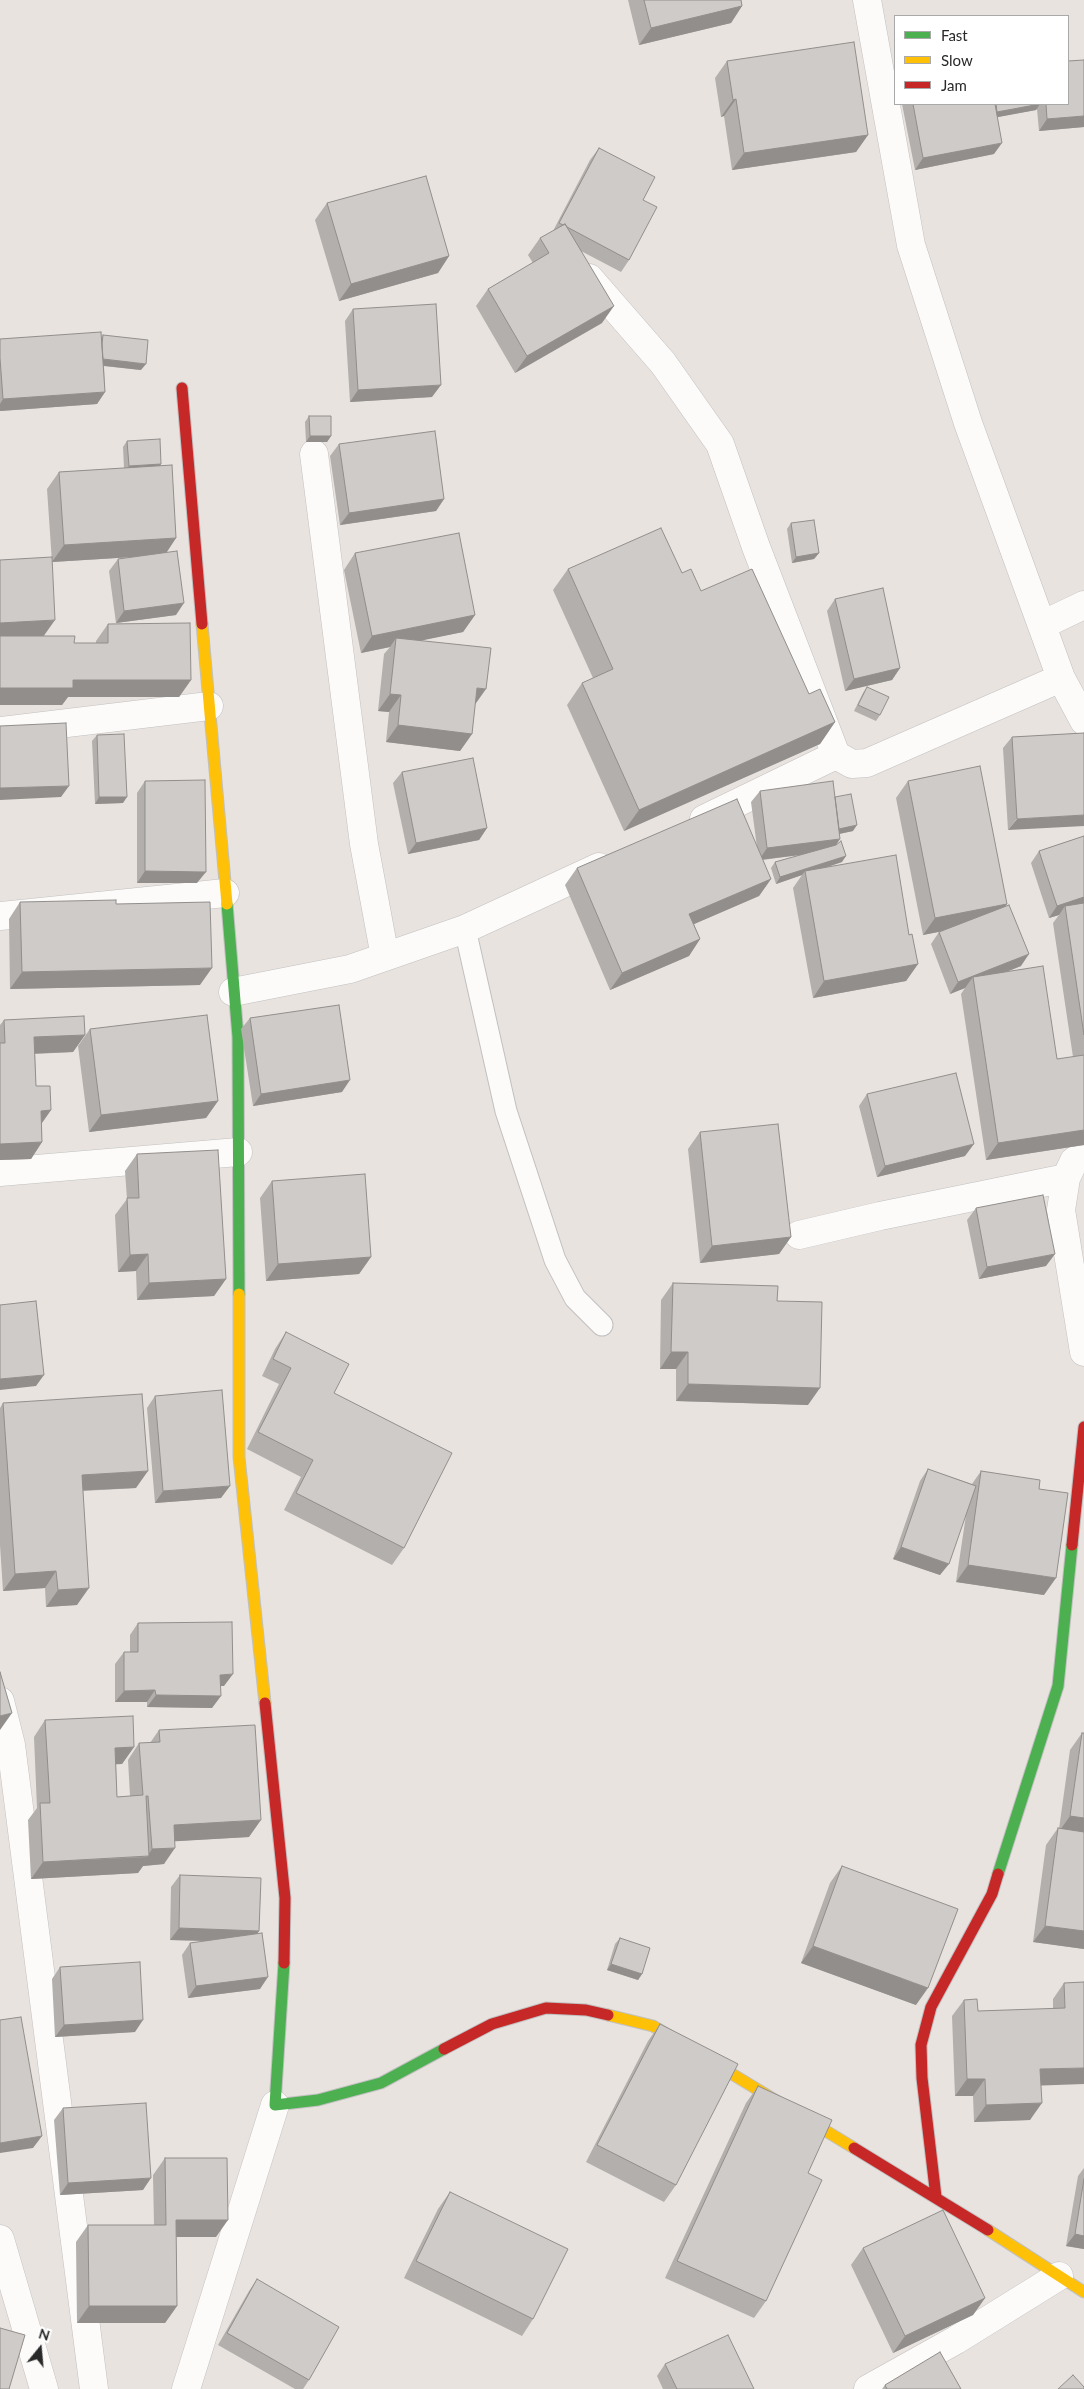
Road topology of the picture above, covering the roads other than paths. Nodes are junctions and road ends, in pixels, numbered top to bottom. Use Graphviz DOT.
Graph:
graph roads {
  1 [pos="867,0"];
  2 [pos="586,274"];
  3 [pos="182,388"];
  4 [pos="314,454"];
  5 [pos="1084,605"];
  6 [pos="1042,625"];
  7 [pos="1061,678"];
  8 [pos="209,706"];
  9 [pos="1084,721"];
  10 [pos="0,731"];
  11 [pos="836,755"];
  12 [pos="678,831"];
  13 [pos="625,855"];
  14 [pos="225,892"];
  15 [pos="0,916"];
  16 [pos="465,929"];
  17 [pos="384,957"];
  18 [pos="233,992"];
  19 [pos="238,1152"];
  20 [pos="1084,1155"];
  21 [pos="0,1172"];
  22 [pos="1066,1178"];
  23 [pos="799,1235"];
  24 [pos="602,1325"];
  25 [pos="1084,1352"];
  26 [pos="1084,1427"];
  27 [pos="0,1701"];
  28 [pos="275,2105"];
  29 [pos="936,2197"];
  30 [pos="0,2240"];
  31 [pos="1059,2276"];
  32 [pos="1084,2292"];
  33 [pos="44,2389"];
  34 [pos="94,2389"];
  35 [pos="186,2389"];
  36 [pos="868,2389"];
  1 -- 6 [label="street"];
  2 -- 11 [label="street"];
  3 -- 8 [label="street"];
  4 -- 17 [label="street"];
  5 -- 6 [label="street"];
  6 -- 7 [label="street"];
  7 -- 9 [label="street"];
  7 -- 11 [label="street"];
  8 -- 10 [label="street"];
  8 -- 14 [label="street"];
  11 -- 12 [label="street"];
  13 -- 16 [label="street"];
  14 -- 15 [label="street"];
  14 -- 18 [label="street"];
  16 -- 17 [label="street"];
  16 -- 24 [label="lane"];
  17 -- 18 [label="street"];
  18 -- 19 [label="street"];
  19 -- 21 [label="street"];
  19 -- 28 [label="street"];
  20 -- 22 [label="street"];
  22 -- 23 [label="street"];
  22 -- 25 [label="street"];
  26 -- 29 [label="street"];
  27 -- 34 [label="street"];
  28 -- 29 [label="street"];
  28 -- 35 [label="street"];
  29 -- 31 [label="street"];
  30 -- 33 [label="street"];
  31 -- 32 [label="street"];
  31 -- 36 [label="street"];
}
